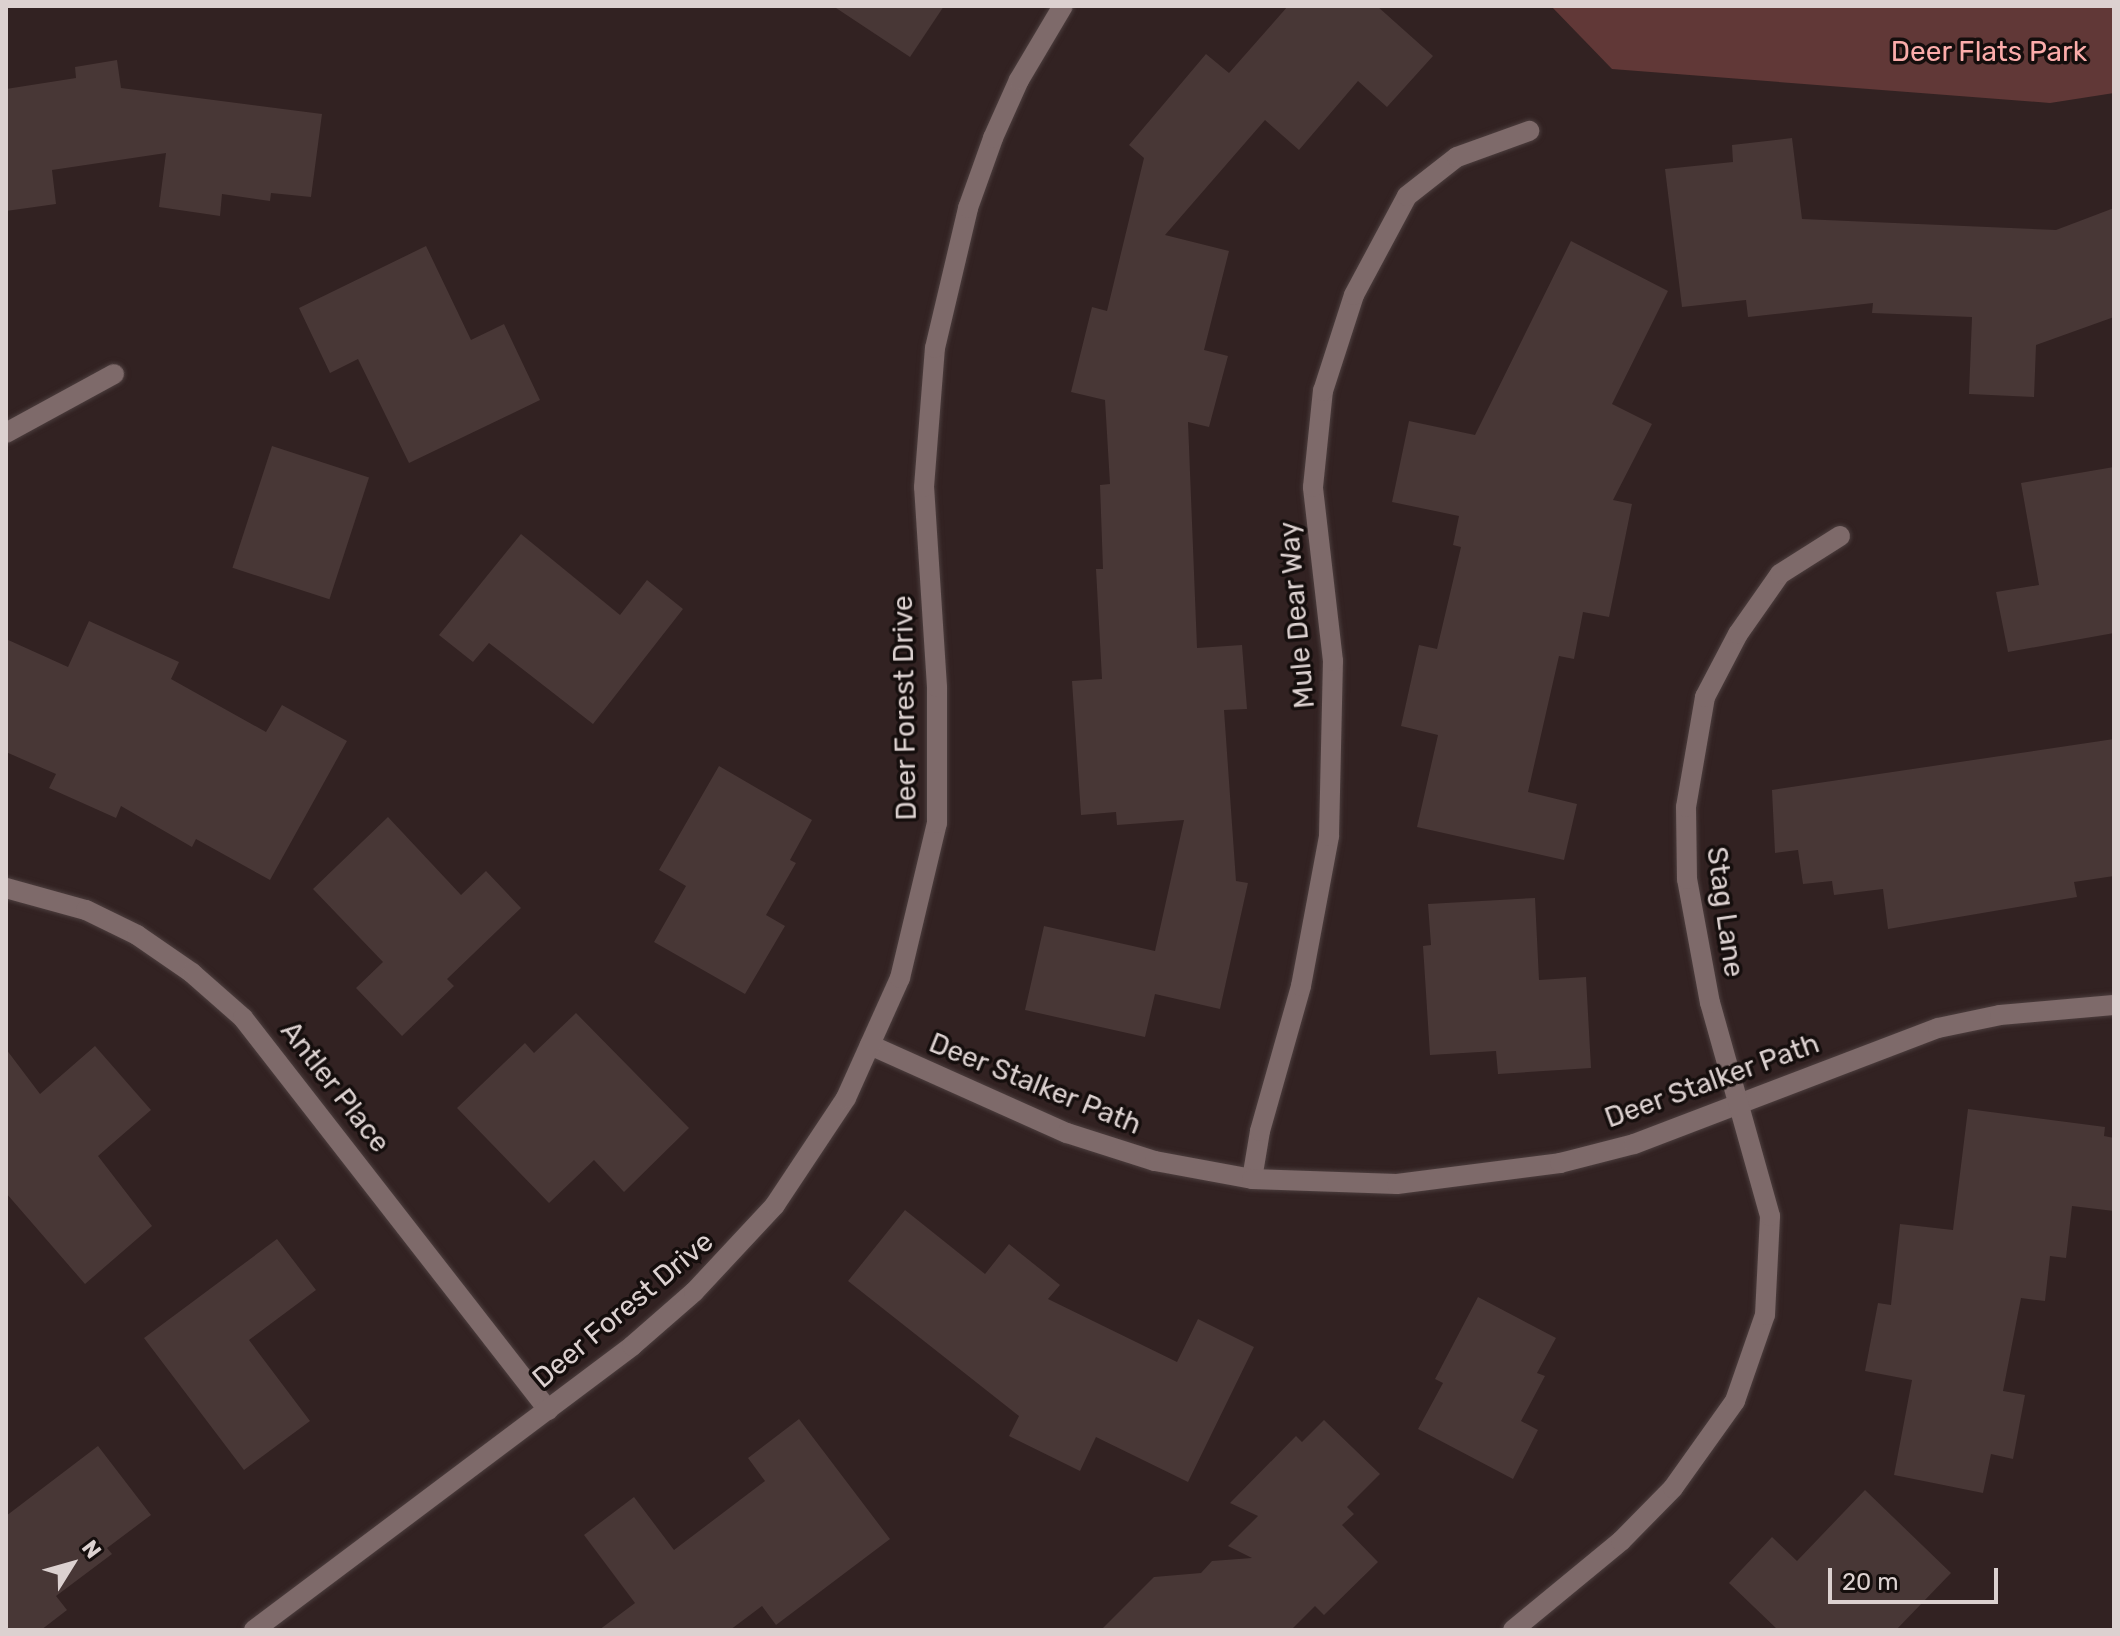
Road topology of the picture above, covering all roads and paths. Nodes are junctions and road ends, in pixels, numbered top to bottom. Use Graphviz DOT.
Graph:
graph roads {
  1 [pos="1063,6"];
  2 [pos="1529,131"];
  3 [pos="114,374"];
  4 [pos="6,433"];
  5 [pos="1840,536"];
  6 [pos="6,888"];
  7 [pos="2114,1005"];
  8 [pos="870,1045"];
  9 [pos="1738,1108"];
  10 [pos="1252,1179"];
  11 [pos="548,1410"];
  12 [pos="254,1630"];
  13 [pos="1513,1630"];
  1 -- 8 [label="street, Deer Forest Drive"];
  2 -- 10 [label="street, Mule Dear Way"];
  3 -- 4 [label="street"];
  5 -- 9 [label="street, Stag Lane"];
  6 -- 11 [label="street, Antler Place"];
  7 -- 9 [label="street, Deer Stalker Path"];
  8 -- 10 [label="street, Deer Stalker Path"];
  8 -- 11 [label="street, Deer Forest Drive"];
  9 -- 10 [label="street, Deer Stalker Path"];
  9 -- 13 [label="street, Stag Lane"];
  11 -- 12 [label="street, Deer Forest Drive"];
}
